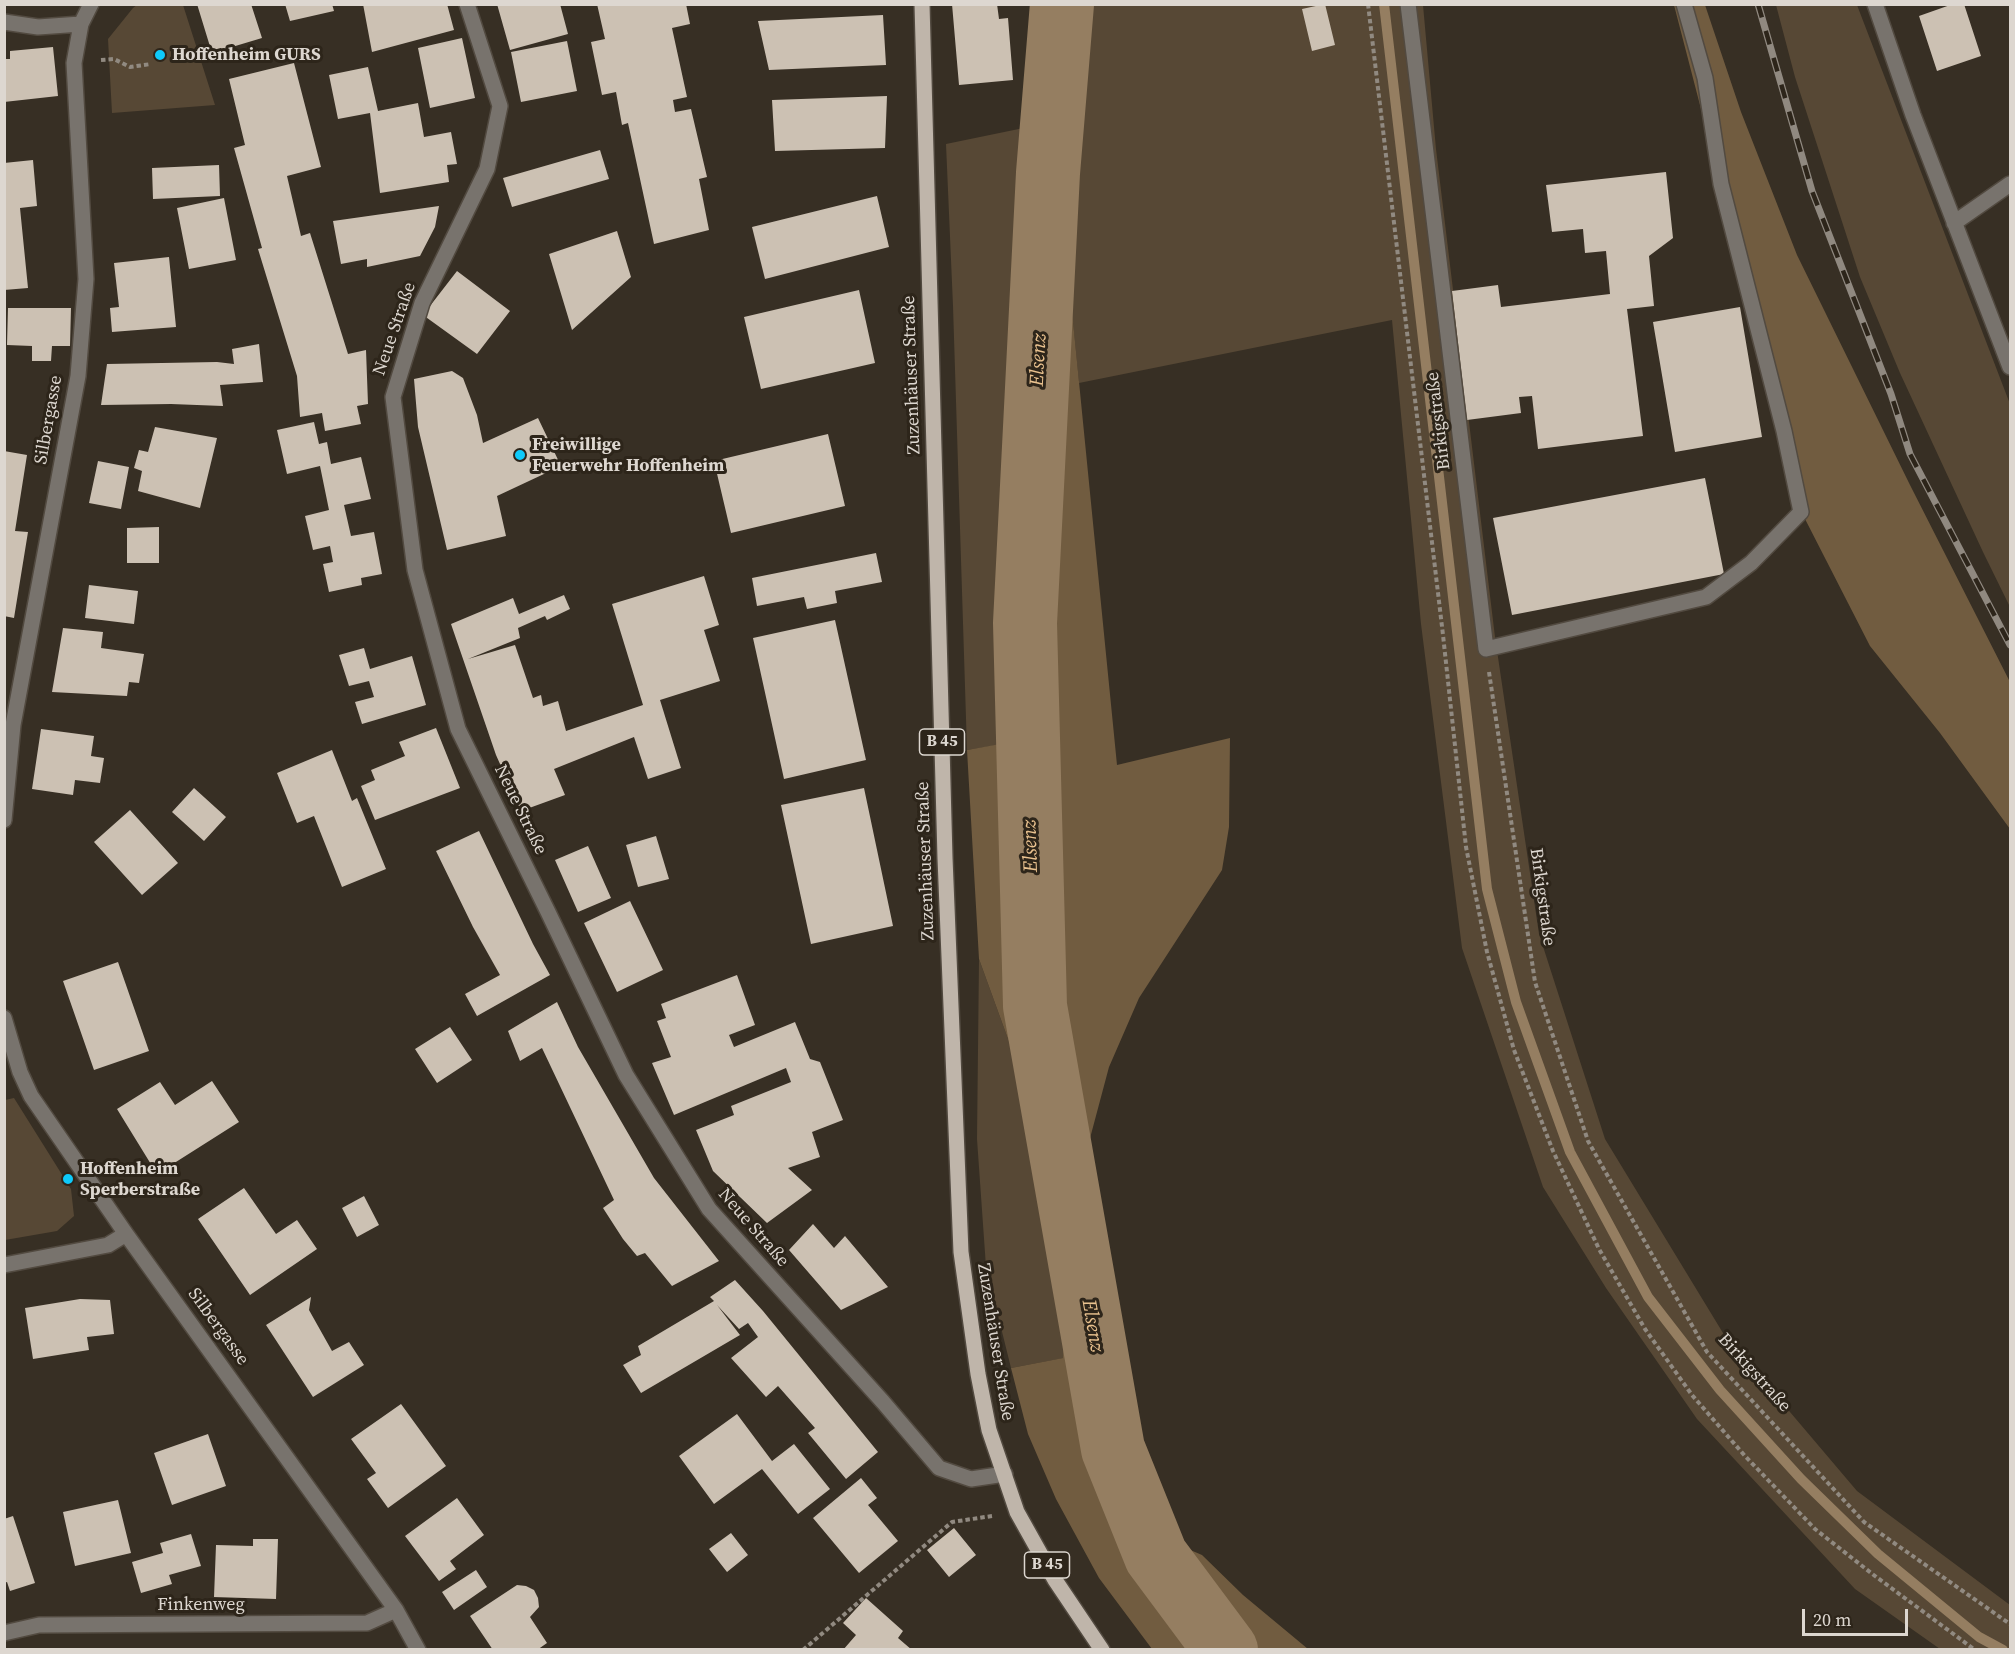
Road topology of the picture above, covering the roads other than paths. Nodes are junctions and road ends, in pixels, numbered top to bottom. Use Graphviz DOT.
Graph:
graph roads {
  1 [pos="91,4"];
  2 [pos="467,4"];
  3 [pos="921,4"];
  4 [pos="1408,4"];
  5 [pos="1684,4"];
  6 [pos="1875,4"];
  7 [pos="4,22"];
  8 [pos="81,24"];
  9 [pos="2010,184"];
  10 [pos="1954,223"];
  11 [pos="2010,367"];
  12 [pos="4,820"];
  13 [pos="4,1018"];
  14 [pos="126,1233"];
  15 [pos="4,1265"];
  16 [pos="1005,1474"];
  17 [pos="396,1610"];
  18 [pos="4,1633"];
  19 [pos="418,1650"];
  20 [pos="1102,1650"];
  1 -- 8 [label="street, Silbergasse"];
  2 -- 16 [label="street, Neue Straße"];
  3 -- 16 [label="main road, Zuzenhäuser Straße / B 45"];
  4 -- 5 [label="street, Birkigstraße"];
  6 -- 10 [label="street"];
  7 -- 8 [label="street"];
  8 -- 12 [label="street, Silbergasse"];
  9 -- 10 [label="street"];
  10 -- 11 [label="street"];
  13 -- 14 [label="street, Silbergasse"];
  14 -- 15 [label="street"];
  14 -- 17 [label="street, Silbergasse"];
  16 -- 20 [label="main road, Zuzenhäuser Straße / B 45"];
  17 -- 18 [label="street, Finkenweg"];
  17 -- 19 [label="street, Silbergasse"];
}
